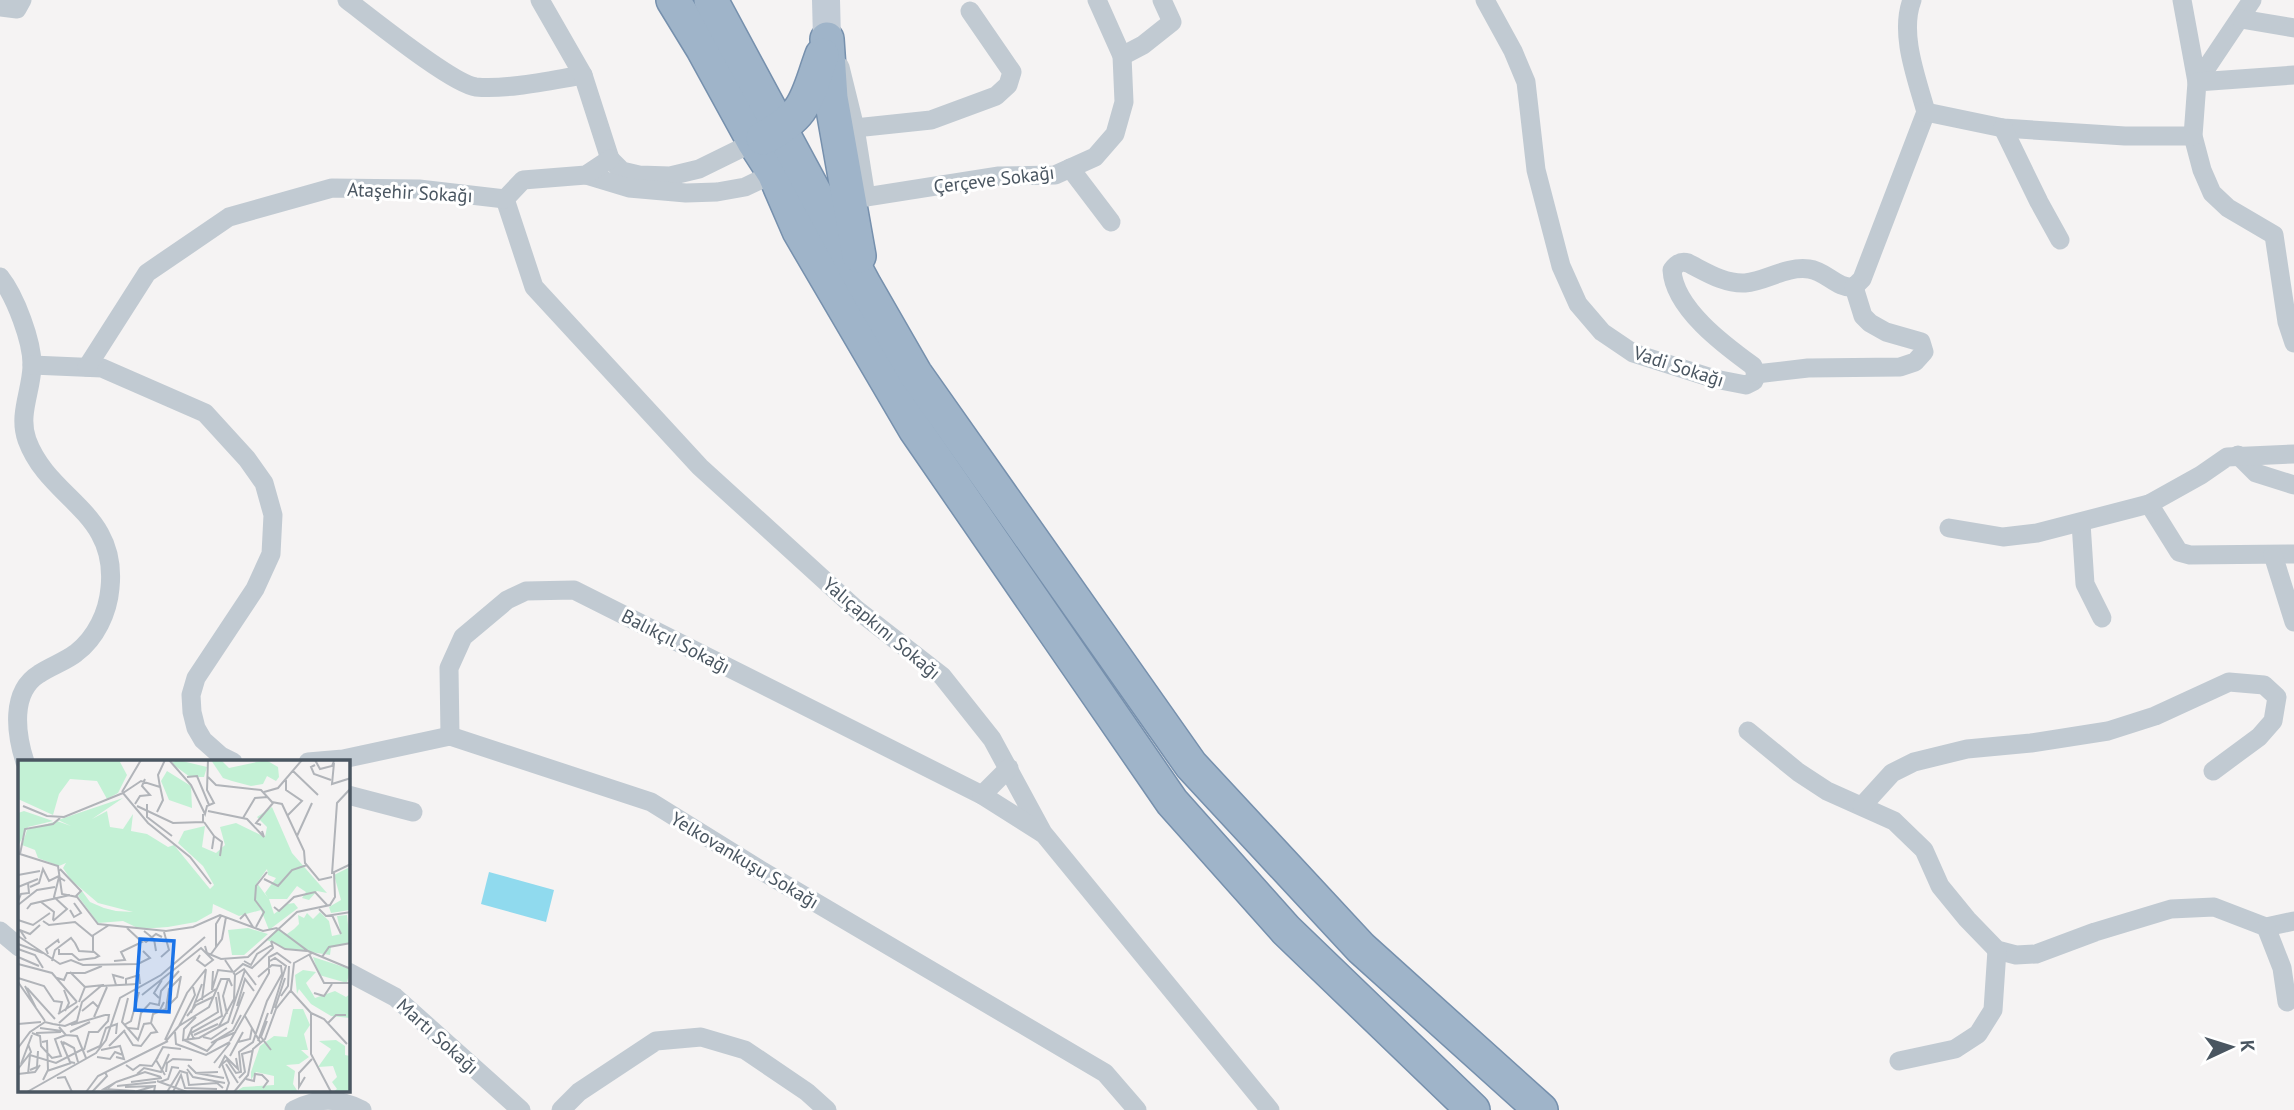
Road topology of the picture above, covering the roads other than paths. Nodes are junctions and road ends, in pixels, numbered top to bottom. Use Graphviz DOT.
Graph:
graph roads {
  1 [pos="22,0"];
  2 [pos="347,0"];
  3 [pos="540,0"];
  4 [pos="673,0"];
  5 [pos="711,0"];
  6 [pos="826,0"];
  7 [pos="1097,0"];
  8 [pos="1162,0"];
  9 [pos="1485,0"];
  10 [pos="1912,0"];
  11 [pos="2182,0"];
  12 [pos="2252,0"];
  13 [pos="0,7"];
  14 [pos="970,11"];
  15 [pos="2241,19"];
  16 [pos="2294,28"];
  17 [pos="825,46"];
  18 [pos="1122,56"];
  19 [pos="583,75"];
  20 [pos="2294,75"];
  21 [pos="756,82"];
  22 [pos="2197,82"];
  23 [pos="831,98"];
  24 [pos="1926,112"];
  25 [pos="855,128"];
  26 [pos="2003,128"];
  27 [pos="767,135"];
  28 [pos="2193,136"];
  29 [pos="610,159"];
  30 [pos="785,165"];
  31 [pos="1070,168"];
  32 [pos="586,175"];
  33 [pos="866,197"];
  34 [pos="505,199"];
  35 [pos="1111,222"];
  36 [pos="2060,240"];
  37 [pos="0,277"];
  38 [pos="865,286"];
  39 [pos="1854,287"];
  40 [pos="885,320"];
  41 [pos="2294,343"];
  42 [pos="32,365"];
  43 [pos="87,367"];
  44 [pos="1756,374"];
  45 [pos="2294,454"];
  46 [pos="2238,455"];
  47 [pos="2294,485"];
  48 [pos="2149,504"];
  49 [pos="2081,523"];
  50 [pos="1949,528"];
  51 [pos="2294,554"];
  52 [pos="2273,555"];
  53 [pos="2102,618"];
  54 [pos="2294,622"];
  55 [pos="1748,732"];
  56 [pos="450,736"];
  57 [pos="24,760"];
  58 [pos="229,760"];
  59 [pos="331,760"];
  60 [pos="1009,768"];
  61 [pos="2213,771"];
  62 [pos="982,795"];
  63 [pos="350,796"];
  64 [pos="1862,806"];
  65 [pos="413,812"];
  66 [pos="1043,833"];
  67 [pos="2294,921"];
  68 [pos="2266,927"];
  69 [pos="0,931"];
  70 [pos="18,946"];
  71 [pos="1997,950"];
  72 [pos="350,973"];
  73 [pos="2287,1002"];
  74 [pos="1899,1061"];
  75 [pos="294,1110"];
  76 [pos="362,1110"];
  77 [pos="521,1110"];
  78 [pos="561,1110"];
  79 [pos="827,1110"];
  80 [pos="1137,1110"];
  81 [pos="1270,1110"];
  82 [pos="1473,1110"];
  83 [pos="1541,1110"];
  1 -- 13 [label="street"];
  2 -- 19 [label="street"];
  3 -- 19 [label="street"];
  4 -- 27 [label="highway"];
  5 -- 21 [label="highway"];
  6 -- 17 [label="main road"];
  7 -- 18 [label="street, Çerçeve Sokağı"];
  8 -- 18 [label="street"];
  9 -- 44 [label="street, Vadi Sokağı"];
  10 -- 24 [label="street"];
  11 -- 22 [label="street"];
  12 -- 15 [label="street"];
  14 -- 25 [label="street"];
  15 -- 16 [label="street"];
  15 -- 22 [label="street"];
  17 -- 21 [label="highway"];
  17 -- 23 [label="highway"];
  17 -- 25 [label="street"];
  17 -- 27 [label="highway"];
  18 -- 31 [label="street, Çerçeve Sokağı"];
  19 -- 29 [label="street"];
  20 -- 22 [label="street"];
  21 -- 27 [label="highway"];
  22 -- 28 [label="street"];
  23 -- 30 [label="highway"];
  23 -- 38 [label="highway"];
  24 -- 26 [label="street"];
  24 -- 39 [label="street"];
  25 -- 33 [label="street"];
  26 -- 28 [label="street"];
  26 -- 36 [label="street"];
  27 -- 29 [label="street"];
  27 -- 30 [label="highway"];
  28 -- 41 [label="street"];
  29 -- 32 [label="street"];
  30 -- 32 [label="street"];
  30 -- 38 [label="highway"];
  30 -- 82 [label="highway"];
  31 -- 33 [label="street, Çerçeve Sokağı"];
  31 -- 35 [label="street"];
  32 -- 34 [label="street"];
  33 -- 40 [label="highway"];
  34 -- 43 [label="street, Ataşehir Sokağı"];
  34 -- 60 [label="street, Yalıçapkını Sokağı"];
  37 -- 42 [label="street"];
  38 -- 40 [label="highway"];
  39 -- 44 [label="street"];
  39 -- 44 [label="street, Vadi Sokağı"];
  40 -- 83 [label="highway"];
  42 -- 43 [label="street"];
  42 -- 57 [label="street"];
  43 -- 58 [label="street"];
  45 -- 46 [label="street"];
  46 -- 47 [label="street"];
  46 -- 48 [label="street"];
  48 -- 49 [label="street"];
  48 -- 52 [label="street"];
  49 -- 50 [label="street"];
  49 -- 53 [label="street"];
  51 -- 52 [label="street"];
  52 -- 54 [label="street"];
  55 -- 64 [label="street"];
  56 -- 59 [label="street"];
  56 -- 62 [label="street, Balıkçıl Sokağı"];
  56 -- 80 [label="street, Yelkovankuşu Sokağı"];
  60 -- 62 [label="street"];
  60 -- 66 [label="street, Yalıçapkını Sokağı"];
  61 -- 64 [label="street"];
  62 -- 66 [label="street, Balıkçıl Sokağı"];
  63 -- 65 [label="street"];
  64 -- 71 [label="street"];
  66 -- 81 [label="street, Yalıçapkını Sokağı"];
  67 -- 68 [label="street"];
  68 -- 71 [label="street"];
  68 -- 73 [label="street"];
  69 -- 70 [label="street"];
  71 -- 74 [label="street"];
  72 -- 77 [label="street, Martı Sokağı"];
  75 -- 76 [label="street"];
  78 -- 79 [label="street"];
}
